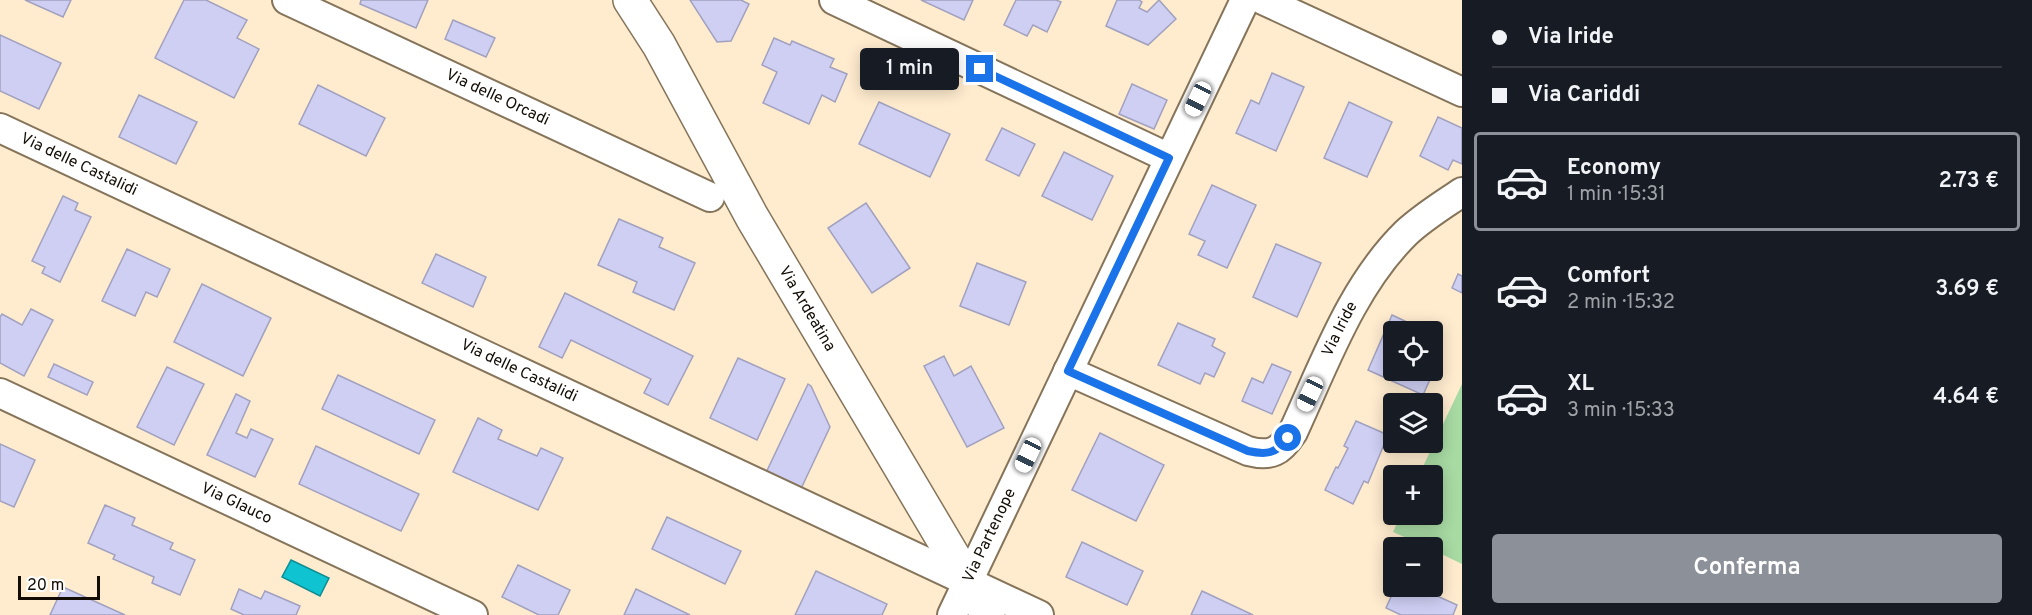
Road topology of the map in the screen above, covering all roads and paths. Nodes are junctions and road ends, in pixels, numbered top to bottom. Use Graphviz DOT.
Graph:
graph roads {
  1 [pos="287,0"];
  2 [pos="630,0"];
  3 [pos="834,0"];
  4 [pos="1245,0"];
  5 [pos="1263,0"];
  6 [pos="1462,92"];
  7 [pos="0,128"];
  8 [pos="1169,158"];
  9 [pos="1462,192"];
  10 [pos="710,197"];
  11 [pos="1068,371"];
  12 [pos="0,393"];
  13 [pos="967,582"];
  14 [pos="473,615"];
  15 [pos="952,615"];
  16 [pos="988,615"];
  17 [pos="1039,615"];
  1 -- 10 [label="street, Via delle Orcadi"];
  2 -- 13 [label="main road, Via Ardeatina"];
  3 -- 8 [label="street"];
  4 -- 8 [label="street, Via Partenope"];
  5 -- 6 [label="street"];
  7 -- 13 [label="street, Via delle Castalidi"];
  8 -- 11 [label="street, Via Partenope"];
  9 -- 11 [label="street, Via Iride"];
  11 -- 13 [label="street, Via Partenope"];
  12 -- 14 [label="street, Via Glauco"];
  13 -- 15 [label="street, Via Partenope"];
  13 -- 16 [label="main road, Via Ardeatina"];
  13 -- 17 [label="street, Via delle Castalidi"];
}
